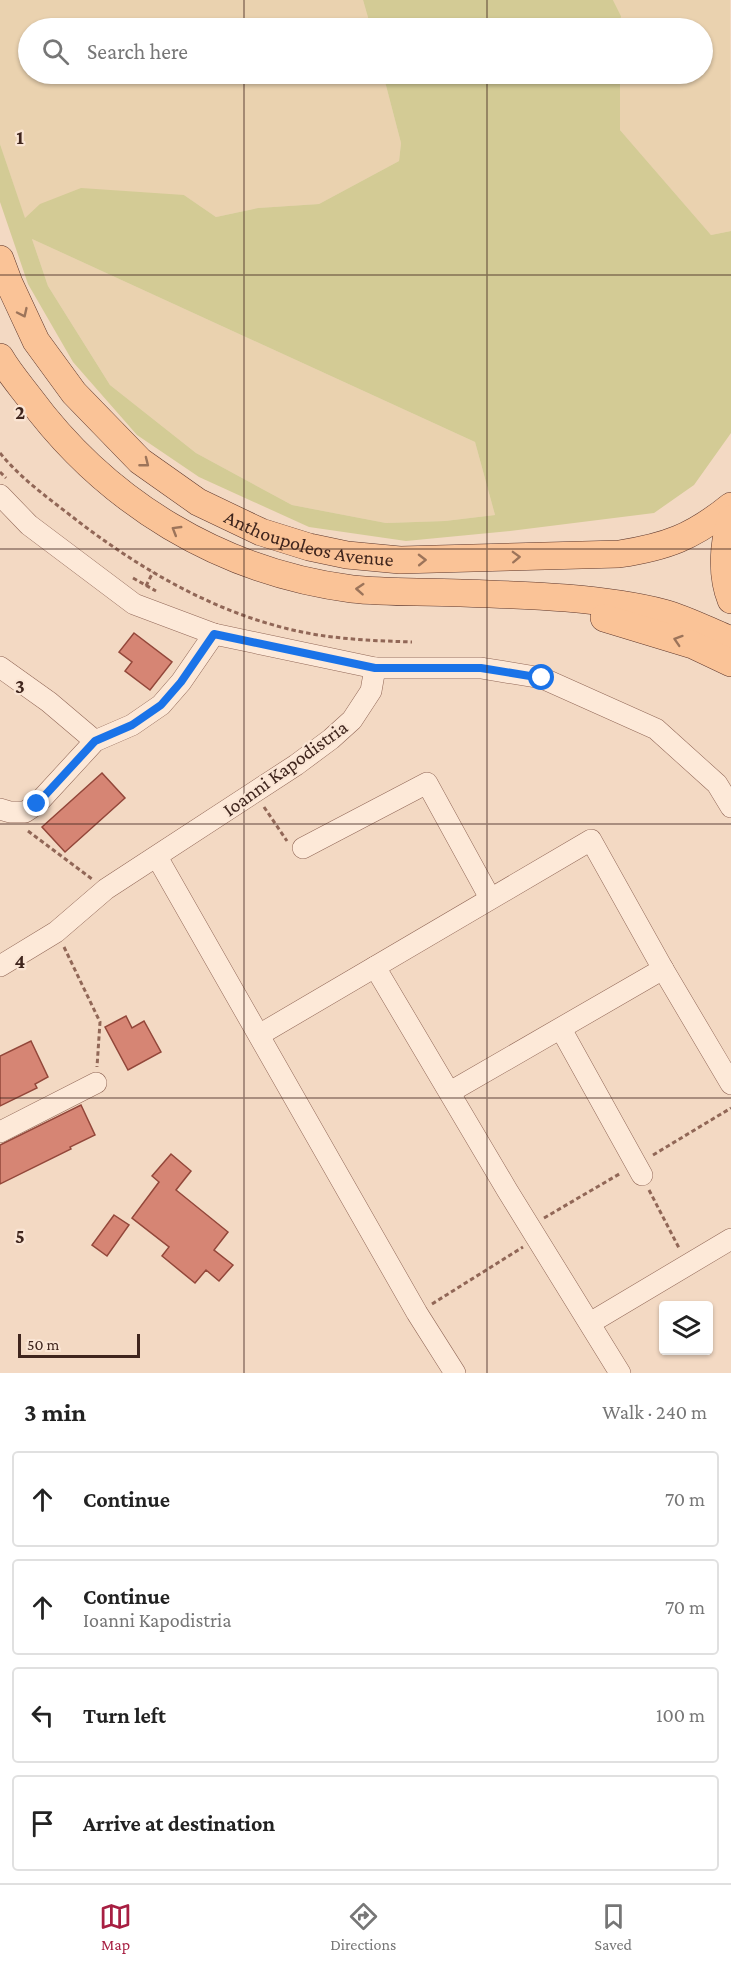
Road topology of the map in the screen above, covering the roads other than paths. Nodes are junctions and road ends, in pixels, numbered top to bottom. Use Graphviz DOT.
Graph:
graph roads {
  1 [pos="0,259"];
  2 [pos="0,357"];
  3 [pos="6,490"];
  4 [pos="731,506"];
  5 [pos="731,519"];
  6 [pos="461,593"];
  7 [pos="731,600"];
  8 [pos="214,634"];
  9 [pos="731,640"];
  10 [pos="731,663"];
  11 [pos="0,667"];
  12 [pos="375,668"];
  13 [pos="95,741"];
  14 [pos="731,807"];
  15 [pos="0,809"];
  16 [pos="303,848"];
  17 [pos="157,857"];
  18 [pos="490,898"];
  19 [pos="0,966"];
  20 [pos="375,967"];
  21 [pos="663,969"];
  22 [pos="561,1029"];
  23 [pos="259,1035"];
  24 [pos="96,1083"];
  25 [pos="731,1084"];
  26 [pos="450,1092"];
  27 [pos="0,1132"];
  28 [pos="639,1170"];
  29 [pos="731,1239"];
  30 [pos="590,1323"];
  31 [pos="455,1373"];
  32 [pos="620,1373"];
  1 -- 4 [label="main road, Anthoupoleos Avenue, one-way"];
  6 -- 2 [label="main road, Anthoupoleos Avenue, one-way"];
  3 -- 8 [label="street"];
  5 -- 7 [label="main road"];
  6 -- 9 [label="main road, Anthoupoleos Avenue"];
  10 -- 6 [label="main road, one-way"];
  8 -- 12 [label="street"];
  8 -- 13 [label="street"];
  11 -- 13 [label="street"];
  12 -- 14 [label="street"];
  12 -- 17 [label="street, Ioanni Kapodistria"];
  13 -- 15 [label="street"];
  16 -- 18 [label="street"];
  17 -- 19 [label="street, Ioanni Kapodistria"];
  17 -- 23 [label="street"];
  18 -- 20 [label="street"];
  18 -- 21 [label="street"];
  20 -- 23 [label="street"];
  20 -- 26 [label="street"];
  21 -- 22 [label="street"];
  21 -- 25 [label="street"];
  22 -- 26 [label="street"];
  22 -- 28 [label="street"];
  23 -- 31 [label="street"];
  24 -- 27 [label="street"];
  26 -- 30 [label="street"];
  29 -- 30 [label="street"];
  30 -- 32 [label="street"];
}
